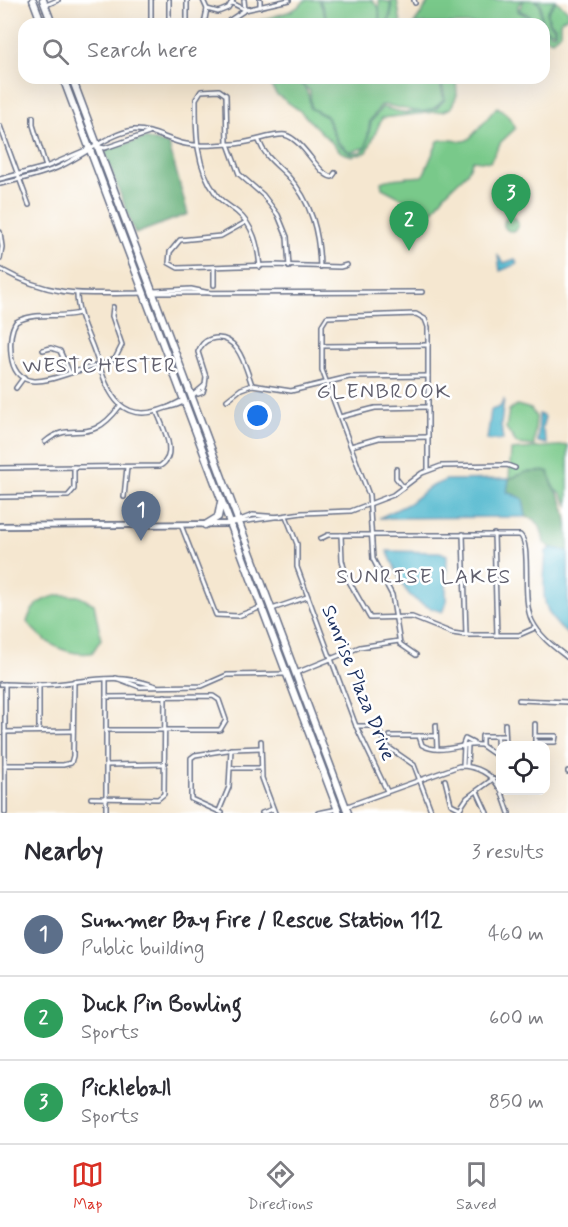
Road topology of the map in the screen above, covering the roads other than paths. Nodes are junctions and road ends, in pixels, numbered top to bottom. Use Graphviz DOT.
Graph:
graph roads {
  1 [pos="33,0"];
  2 [pos="58,0"];
  3 [pos="151,0"];
  4 [pos="169,0"];
  5 [pos="186,0"];
  6 [pos="203,0"];
  7 [pos="244,0"];
  8 [pos="260,0"];
  9 [pos="290,0"];
  10 [pos="44,1"];
  11 [pos="232,2"];
  12 [pos="276,2"];
  13 [pos="260,7"];
  14 [pos="207,9"];
  15 [pos="245,9"];
  16 [pos="40,18"];
  17 [pos="50,18"];
  18 [pos="152,18"];
  19 [pos="169,18"];
  20 [pos="187,18"];
  21 [pos="205,18"];
  22 [pos="232,18"];
  23 [pos="65,84"];
  24 [pos="74,84"];
  25 [pos="33,117"];
  26 [pos="0,126"];
  27 [pos="149,134"];
  28 [pos="259,141"];
  29 [pos="228,144"];
  30 [pos="196,145"];
  31 [pos="98,147"];
  32 [pos="90,150"];
  33 [pos="47,169"];
  34 [pos="335,173"];
  35 [pos="17,177"];
  36 [pos="0,179"];
  37 [pos="0,184"];
  38 [pos="29,206"];
  39 [pos="246,222"];
  40 [pos="0,232"];
  41 [pos="121,234"];
  42 [pos="165,247"];
  43 [pos="171,249"];
  44 [pos="0,259"];
  45 [pos="347,265"];
  46 [pos="260,267"];
  47 [pos="289,267"];
  48 [pos="320,267"];
  49 [pos="214,268"];
  50 [pos="0,269"];
  51 [pos="214,285"];
  52 [pos="422,292"];
  53 [pos="144,293"];
  54 [pos="153,293"];
  55 [pos="76,294"];
  56 [pos="113,307"];
  57 [pos="79,313"];
  58 [pos="160,336"];
  59 [pos="428,345"];
  60 [pos="322,346"];
  61 [pos="43,350"];
  62 [pos="99,365"];
  63 [pos="70,373"];
  64 [pos="428,376"];
  65 [pos="24,377"];
  66 [pos="327,381"];
  67 [pos="252,385"];
  68 [pos="16,388"];
  69 [pos="195,395"];
  70 [pos="184,400"];
  71 [pos="227,400"];
  72 [pos="120,406"];
  73 [pos="428,406"];
  74 [pos="157,412"];
  75 [pos="340,417"];
  76 [pos="201,422"];
  77 [pos="428,437"];
  78 [pos="45,442"];
  79 [pos="351,446"];
  80 [pos="74,467"];
  81 [pos="127,467"];
  82 [pos="0,468"];
  83 [pos="514,468"];
  84 [pos="396,469"];
  85 [pos="428,470"];
  86 [pos="404,488"];
  87 [pos="0,497"];
  88 [pos="124,497"];
  89 [pos="220,498"];
  90 [pos="371,503"];
  91 [pos="286,516"];
  92 [pos="239,521"];
  93 [pos="230,524"];
  94 [pos="181,525"];
  95 [pos="205,525"];
  96 [pos="0,526"];
  97 [pos="463,534"];
  98 [pos="494,534"];
  99 [pos="341,535"];
  100 [pos="372,535"];
  101 [pos="320,539"];
  102 [pos="308,597"];
  103 [pos="262,607"];
  104 [pos="272,609"];
  105 [pos="396,616"];
  106 [pos="535,628"];
  107 [pos="466,635"];
  108 [pos="497,635"];
  109 [pos="400,640"];
  110 [pos="278,651"];
  111 [pos="416,655"];
  112 [pos="568,658"];
  113 [pos="331,659"];
  114 [pos="296,673"];
  115 [pos="287,674"];
  116 [pos="116,678"];
  117 [pos="106,679"];
  118 [pos="136,680"];
  119 [pos="74,681"];
  120 [pos="2,684"];
  121 [pos="39,684"];
  122 [pos="134,686"];
  123 [pos="158,687"];
  124 [pos="165,696"];
  125 [pos="106,697"];
  126 [pos="305,697"];
  127 [pos="519,700"];
  128 [pos="568,702"];
  129 [pos="2,718"];
  130 [pos="505,724"];
  131 [pos="535,724"];
  132 [pos="436,725"];
  133 [pos="356,726"];
  134 [pos="106,730"];
  135 [pos="165,730"];
  136 [pos="39,731"];
  137 [pos="73,731"];
  138 [pos="5,732"];
  139 [pos="390,736"];
  140 [pos="419,736"];
  141 [pos="436,736"];
  142 [pos="497,736"];
  143 [pos="506,736"];
  144 [pos="535,736"];
  145 [pos="261,741"];
  146 [pos="498,741"];
  147 [pos="506,741"];
  148 [pos="535,741"];
  149 [pos="550,742"];
  150 [pos="467,745"];
  151 [pos="482,745"];
  152 [pos="261,748"];
  153 [pos="231,749"];
  154 [pos="436,749"];
  155 [pos="496,755"];
  156 [pos="165,764"];
  157 [pos="5,765"];
  158 [pos="106,765"];
  159 [pos="465,766"];
  160 [pos="231,768"];
  161 [pos="261,768"];
  162 [pos="420,779"];
  163 [pos="493,779"];
  164 [pos="445,780"];
  165 [pos="0,783"];
  166 [pos="5,783"];
  167 [pos="496,783"];
  168 [pos="387,791"];
  169 [pos="477,791"];
  170 [pos="503,795"];
  171 [pos="91,798"];
  172 [pos="106,798"];
  173 [pos="459,808"];
  174 [pos="347,810"];
  175 [pos="274,811"];
  176 [pos="220,812"];
  177 [pos="334,812"];
  178 [pos="5,813"];
  179 [pos="106,813"];
  180 [pos="262,813"];
  181 [pos="318,813"];
  182 [pos="432,813"];
  183 [pos="457,813"];
  184 [pos="487,813"];
  185 [pos="509,813"];
  1 -- 16 [label="highway"];
  2 -- 10 [label="street"];
  3 -- 18 [label="street"];
  4 -- 19 [label="street"];
  5 -- 20 [label="street"];
  6 -- 14 [label="street"];
  7 -- 15 [label="street"];
  8 -- 13 [label="street"];
  9 -- 12 [label="street"];
  10 -- 17 [label="highway"];
  11 -- 14 [label="street"];
  11 -- 15 [label="street"];
  12 -- 13 [label="street"];
  13 -- 15 [label="street"];
  14 -- 21 [label="street"];
  15 -- 22 [label="street"];
  23 -- 32 [label="highway"];
  24 -- 31 [label="highway"];
  25 -- 33 [label="street"];
  26 -- 35 [label="street"];
  27 -- 30 [label="street"];
  27 -- 31 [label="street"];
  27 -- 31 [label="street"];
  28 -- 29 [label="street"];
  28 -- 34 [label="street"];
  28 -- 48 [label="street"];
  29 -- 30 [label="street"];
  29 -- 30 [label="street"];
  29 -- 47 [label="street"];
  30 -- 39 [label="street"];
  31 -- 32 [label="street"];
  31 -- 54 [label="highway"];
  32 -- 33 [label="street"];
  32 -- 41 [label="highway"];
  33 -- 35 [label="street"];
  35 -- 36 [label="street"];
  35 -- 37 [label="street"];
  35 -- 38 [label="street"];
  39 -- 43 [label="street"];
  39 -- 46 [label="street"];
  40 -- 44 [label="street"];
  41 -- 53 [label="highway"];
  41 -- 54 [label="highway"];
  42 -- 43 [label="street"];
  43 -- 49 [label="street"];
  45 -- 48 [label="street"];
  46 -- 47 [label="street"];
  46 -- 49 [label="street"];
  47 -- 48 [label="street"];
  49 -- 51 [label="street"];
  50 -- 55 [label="street"];
  52 -- 54 [label="street"];
  53 -- 55 [label="street"];
  53 -- 58 [label="highway"];
  54 -- 69 [label="highway"];
  55 -- 57 [label="street"];
  56 -- 62 [label="street"];
  57 -- 62 [label="street"];
  57 -- 65 [label="street"];
  58 -- 69 [label="highway"];
  58 -- 70 [label="highway"];
  59 -- 60 [label="street"];
  59 -- 60 [label="street"];
  59 -- 64 [label="street"];
  60 -- 66 [label="street"];
  61 -- 63 [label="street"];
  62 -- 63 [label="street"];
  62 -- 72 [label="street"];
  63 -- 65 [label="street"];
  64 -- 66 [label="street"];
  64 -- 73 [label="street"];
  65 -- 68 [label="street"];
  66 -- 67 [label="street"];
  66 -- 75 [label="street"];
  67 -- 69 [label="street"];
  67 -- 71 [label="street"];
  69 -- 76 [label="highway"];
  70 -- 74 [label="street"];
  70 -- 76 [label="highway"];
  70 -- 89 [label="highway"];
  72 -- 74 [label="street"];
  72 -- 78 [label="street"];
  73 -- 75 [label="street"];
  73 -- 77 [label="street"];
  74 -- 81 [label="street"];
  75 -- 79 [label="street"];
  76 -- 92 [label="highway"];
  77 -- 79 [label="street"];
  77 -- 85 [label="street"];
  79 -- 90 [label="street"];
  80 -- 81 [label="street"];
  80 -- 82 [label="street"];
  80 -- 87 [label="street"];
  81 -- 88 [label="street"];
  83 -- 85 [label="street"];
  84 -- 86 [label="street"];
  85 -- 86 [label="street"];
  86 -- 90 [label="street"];
  89 -- 93 [label="highway"];
  89 -- 95 [label="highway"];
  90 -- 91 [label="street"];
  90 -- 100 [label="street"];
  91 -- 92 [label="street"];
  91 -- 102 [label="street, Sunrise Plaza Drive"];
  92 -- 93 [label="main road"];
  92 -- 104 [label="highway"];
  93 -- 95 [label="main road"];
  93 -- 103 [label="highway"];
  94 -- 95 [label="main road"];
  94 -- 96 [label="main road"];
  94 -- 103 [label="street"];
  97 -- 98 [label="street"];
  97 -- 100 [label="street"];
  97 -- 107 [label="street"];
  98 -- 106 [label="street"];
  98 -- 108 [label="street"];
  99 -- 100 [label="street"];
  99 -- 101 [label="street"];
  99 -- 105 [label="street"];
  100 -- 105 [label="street"];
  102 -- 104 [label="street"];
  102 -- 113 [label="street, Sunrise Plaza Drive"];
  103 -- 110 [label="highway"];
  104 -- 114 [label="highway"];
  105 -- 107 [label="street"];
  105 -- 109 [label="street"];
  106 -- 108 [label="street"];
  106 -- 112 [label="street"];
  107 -- 108 [label="street"];
  109 -- 111 [label="street"];
  109 -- 113 [label="street"];
  110 -- 114 [label="highway"];
  110 -- 115 [label="highway"];
  113 -- 114 [label="street"];
  113 -- 133 [label="street, Sunrise Plaza Drive"];
  114 -- 126 [label="highway"];
  115 -- 123 [label="street"];
  115 -- 126 [label="highway"];
  115 -- 177 [label="highway"];
  116 -- 117 [label="street"];
  116 -- 118 [label="street"];
  116 -- 122 [label="street"];
  117 -- 119 [label="street"];
  117 -- 125 [label="street"];
  118 -- 122 [label="street"];
  118 -- 123 [label="street"];
  119 -- 121 [label="street"];
  119 -- 137 [label="street"];
  120 -- 121 [label="street"];
  120 -- 129 [label="street"];
  121 -- 136 [label="street"];
  122 -- 123 [label="street"];
  124 -- 125 [label="street"];
  124 -- 135 [label="street"];
  124 -- 135 [label="street"];
  125 -- 134 [label="street"];
  126 -- 174 [label="highway"];
  127 -- 128 [label="street"];
  129 -- 138 [label="street"];
  130 -- 143 [label="street"];
  131 -- 144 [label="street"];
  132 -- 141 [label="street"];
  133 -- 162 [label="street"];
  133 -- 168 [label="street, Sunrise Plaza Drive"];
  134 -- 135 [label="street"];
  134 -- 158 [label="street"];
  135 -- 156 [label="street"];
  136 -- 137 [label="street"];
  136 -- 138 [label="street"];
  137 -- 157 [label="street"];
  138 -- 157 [label="street"];
  139 -- 140 [label="street"];
  140 -- 141 [label="street"];
  140 -- 154 [label="street"];
  141 -- 154 [label="street"];
  142 -- 143 [label="street"];
  142 -- 146 [label="street"];
  142 -- 151 [label="street"];
  143 -- 147 [label="street"];
  144 -- 148 [label="street"];
  144 -- 149 [label="street"];
  145 -- 152 [label="street"];
  150 -- 151 [label="street"];
  150 -- 154 [label="street"];
  150 -- 159 [label="street"];
  151 -- 155 [label="street"];
  152 -- 153 [label="street"];
  152 -- 161 [label="street"];
  153 -- 160 [label="street"];
  153 -- 176 [label="street"];
  156 -- 158 [label="street"];
  156 -- 172 [label="street"];
  157 -- 166 [label="street"];
  158 -- 172 [label="street"];
  159 -- 162 [label="street"];
  159 -- 163 [label="street"];
  160 -- 161 [label="street"];
  160 -- 176 [label="street"];
  161 -- 175 [label="street"];
  162 -- 168 [label="street"];
  162 -- 182 [label="street"];
  163 -- 167 [label="street"];
  163 -- 169 [label="street"];
  164 -- 173 [label="street"];
  165 -- 166 [label="street"];
  166 -- 178 [label="street"];
  168 -- 174 [label="street"];
  169 -- 173 [label="street"];
  169 -- 184 [label="street"];
  170 -- 185 [label="street"];
  171 -- 172 [label="street"];
  172 -- 179 [label="street"];
  173 -- 183 [label="street"];
  174 -- 177 [label="street"];
  175 -- 180 [label="street"];
  177 -- 181 [label="street"];
}
